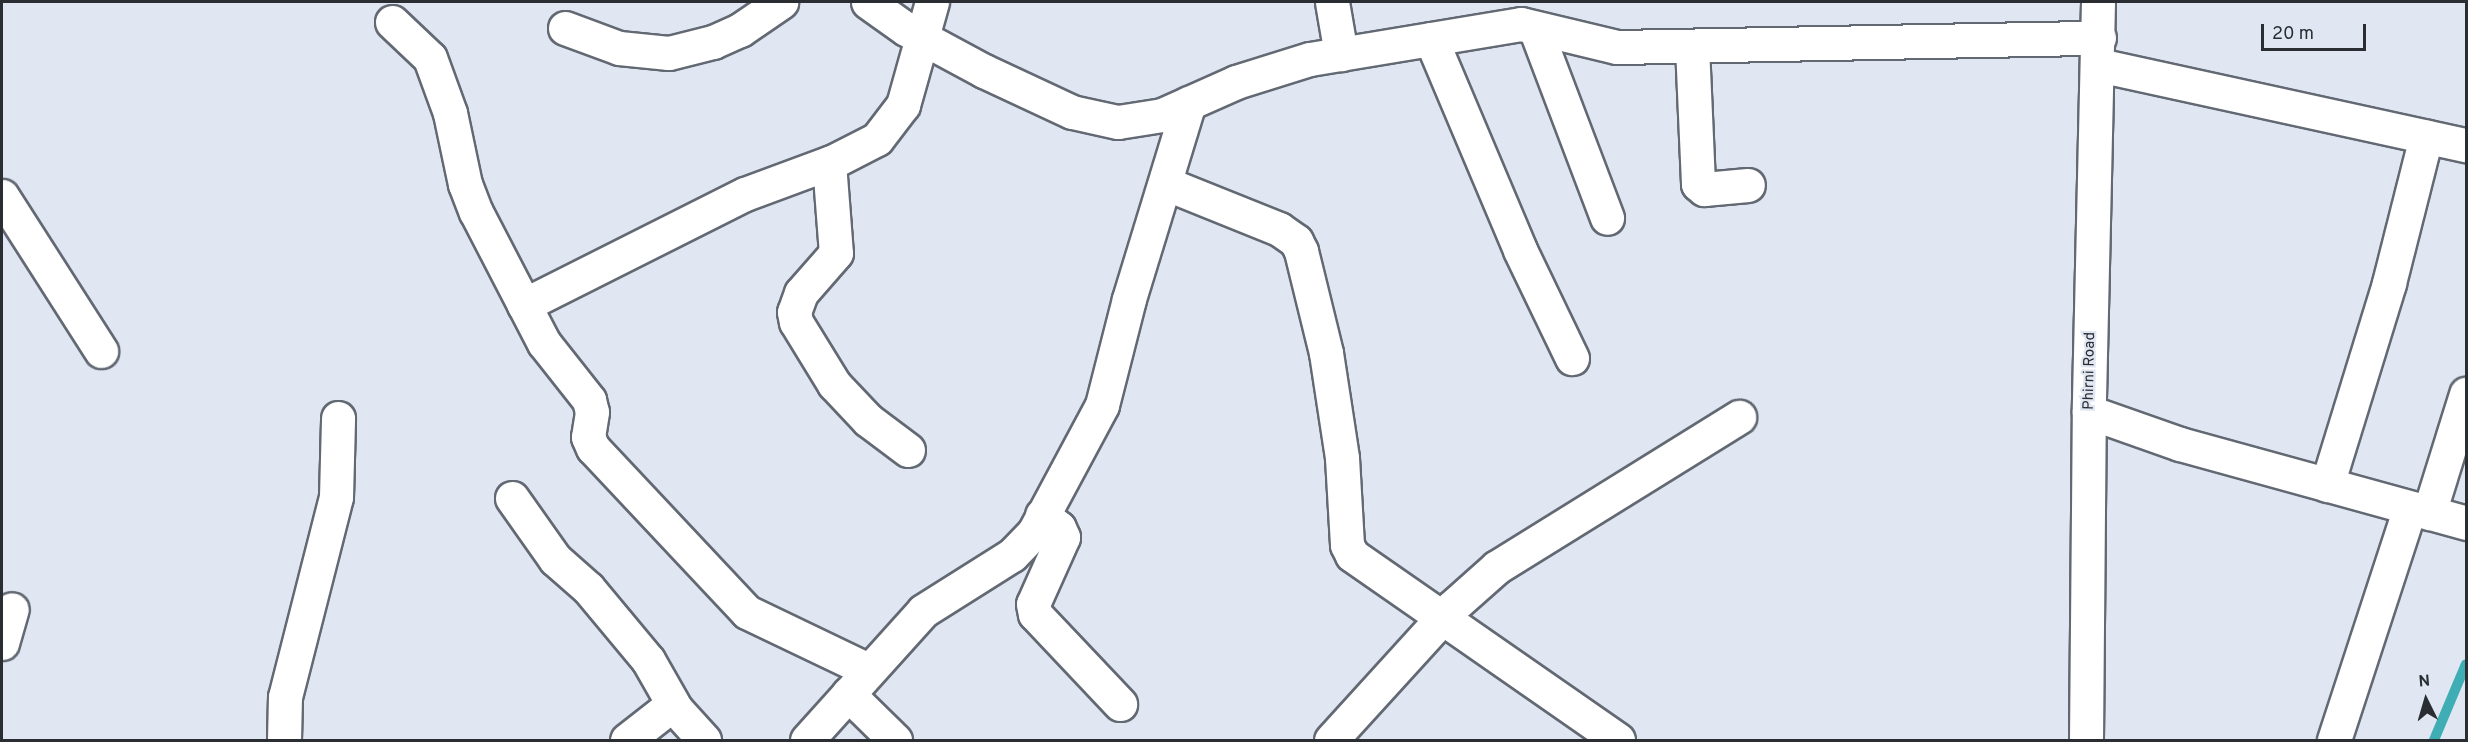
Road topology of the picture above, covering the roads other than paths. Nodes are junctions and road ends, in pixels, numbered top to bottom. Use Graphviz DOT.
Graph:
graph roads {
  1 [pos="781,2"];
  2 [pos="868,2"];
  3 [pos="932,2"];
  4 [pos="1332,2"];
  5 [pos="2098,2"];
  6 [pos="1529,18"];
  7 [pos="392,22"];
  8 [pos="565,28"];
  9 [pos="921,38"];
  10 [pos="1431,39"];
  11 [pos="1692,46"];
  12 [pos="2098,51"];
  13 [pos="1341,54"];
  14 [pos="1189,103"];
  15 [pos="2426,137"];
  16 [pos="2466,145"];
  17 [pos="829,163"];
  18 [pos="1167,184"];
  19 [pos="1748,185"];
  20 [pos="2,196"];
  21 [pos="1607,218"];
  22 [pos="524,305"];
  23 [pos="101,351"];
  24 [pos="1572,358"];
  25 [pos="2466,394"];
  26 [pos="2089,412"];
  27 [pos="1739,417"];
  28 [pos="338,418"];
  29 [pos="908,450"];
  30 [pos="2327,485"];
  31 [pos="512,498"];
  32 [pos="2419,511"];
  33 [pos="1042,515"];
  34 [pos="2466,523"];
  35 [pos="12,609"];
  36 [pos="1443,618"];
  37 [pos="2,643"];
  38 [pos="858,682"];
  39 [pos="673,704"];
  40 [pos="1120,704"];
  41 [pos="284,741"];
  42 [pos="627,741"];
  43 [pos="704,741"];
  44 [pos="807,741"];
  45 [pos="896,741"];
  46 [pos="1331,741"];
  47 [pos="1618,741"];
  48 [pos="2086,741"];
  49 [pos="2334,741"];
  1 -- 8 [label="street"];
  2 -- 9 [label="street"];
  3 -- 9 [label="street"];
  4 -- 13 [label="street"];
  5 -- 12 [label="street, Phirni Road"];
  6 -- 10 [label="street"];
  6 -- 11 [label="street"];
  6 -- 21 [label="street"];
  7 -- 22 [label="street"];
  9 -- 14 [label="street"];
  9 -- 17 [label="street"];
  10 -- 13 [label="street"];
  10 -- 24 [label="street"];
  11 -- 12 [label="street"];
  11 -- 19 [label="street"];
  12 -- 15 [label="street"];
  12 -- 26 [label="street, Phirni Road"];
  13 -- 14 [label="street"];
  14 -- 18 [label="street"];
  15 -- 16 [label="street"];
  15 -- 30 [label="street"];
  17 -- 22 [label="street"];
  17 -- 29 [label="street"];
  18 -- 33 [label="street"];
  18 -- 36 [label="street"];
  20 -- 23 [label="street"];
  22 -- 38 [label="street"];
  25 -- 32 [label="street"];
  26 -- 30 [label="street"];
  26 -- 48 [label="street, Phirni Road"];
  27 -- 36 [label="street"];
  28 -- 41 [label="street"];
  30 -- 32 [label="street"];
  31 -- 39 [label="street"];
  32 -- 34 [label="street"];
  32 -- 49 [label="street"];
  33 -- 38 [label="street"];
  33 -- 40 [label="street"];
  35 -- 37 [label="street"];
  36 -- 46 [label="street"];
  36 -- 47 [label="street"];
  38 -- 44 [label="street"];
  38 -- 45 [label="street"];
  39 -- 42 [label="street"];
  39 -- 43 [label="street"];
}
